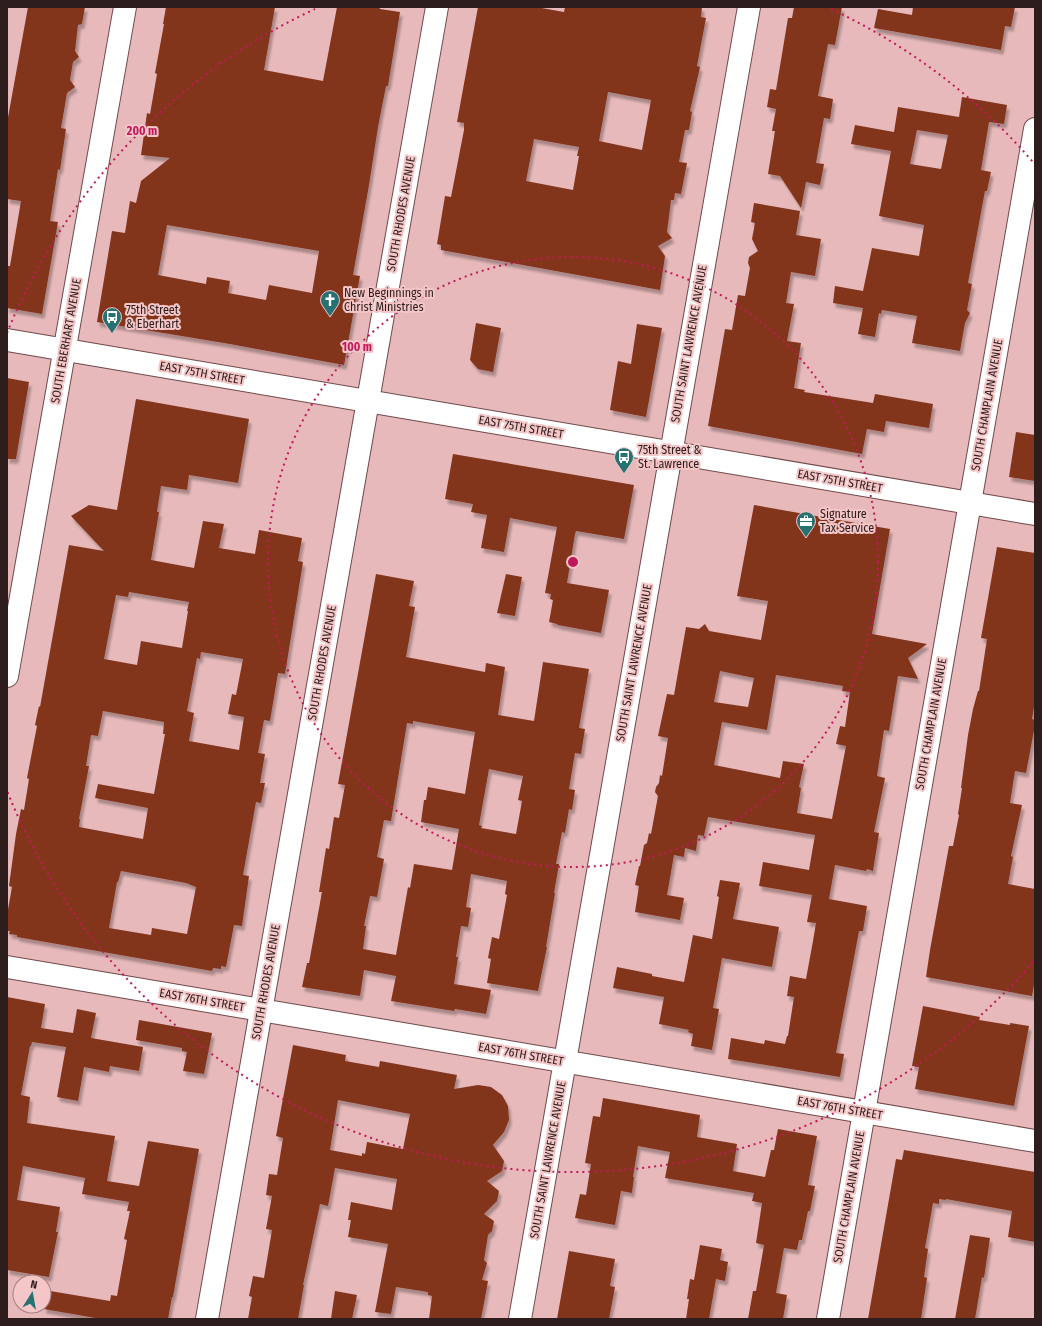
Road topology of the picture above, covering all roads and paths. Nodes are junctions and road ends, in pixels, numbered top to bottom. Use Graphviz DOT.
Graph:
graph roads {
  1 [pos="125,7"];
  2 [pos="438,7"];
  3 [pos="748,7"];
  4 [pos="1035,129"];
  5 [pos="7,340"];
  6 [pos="64,350"];
  7 [pos="368,401"];
  8 [pos="670,452"];
  9 [pos="969,503"];
  10 [pos="1035,514"];
  11 [pos="7,676"];
  12 [pos="7,967"];
  13 [pos="262,1010"];
  14 [pos="565,1061"];
  15 [pos="864,1112"];
  16 [pos="1035,1141"];
  17 [pos="208,1319"];
  18 [pos="520,1319"];
  19 [pos="828,1319"];
  1 -- 6 [label="street, SOUTH EBERHART AVENUE"];
  2 -- 7 [label="street, SOUTH RHODES AVENUE"];
  3 -- 8 [label="street, SOUTH SAINT LAWRENCE AVENUE"];
  4 -- 9 [label="street, SOUTH CHAMPLAIN AVENUE"];
  5 -- 6 [label="street, EAST 75TH STREET"];
  6 -- 7 [label="street, EAST 75TH STREET"];
  6 -- 11 [label="street, SOUTH EBERHART AVENUE"];
  7 -- 8 [label="street, EAST 75TH STREET"];
  7 -- 13 [label="street, SOUTH RHODES AVENUE"];
  8 -- 9 [label="street, EAST 75TH STREET"];
  8 -- 14 [label="street, SOUTH SAINT LAWRENCE AVENUE"];
  9 -- 10 [label="street, EAST 75TH STREET"];
  9 -- 15 [label="street, SOUTH CHAMPLAIN AVENUE"];
  12 -- 13 [label="street, EAST 76TH STREET"];
  13 -- 14 [label="street, EAST 76TH STREET"];
  13 -- 17 [label="street, SOUTH RHODES AVENUE"];
  14 -- 15 [label="street, EAST 76TH STREET"];
  14 -- 18 [label="street, SOUTH SAINT LAWRENCE AVENUE"];
  15 -- 16 [label="street, EAST 76TH STREET"];
  15 -- 19 [label="street, SOUTH CHAMPLAIN AVENUE"];
}
